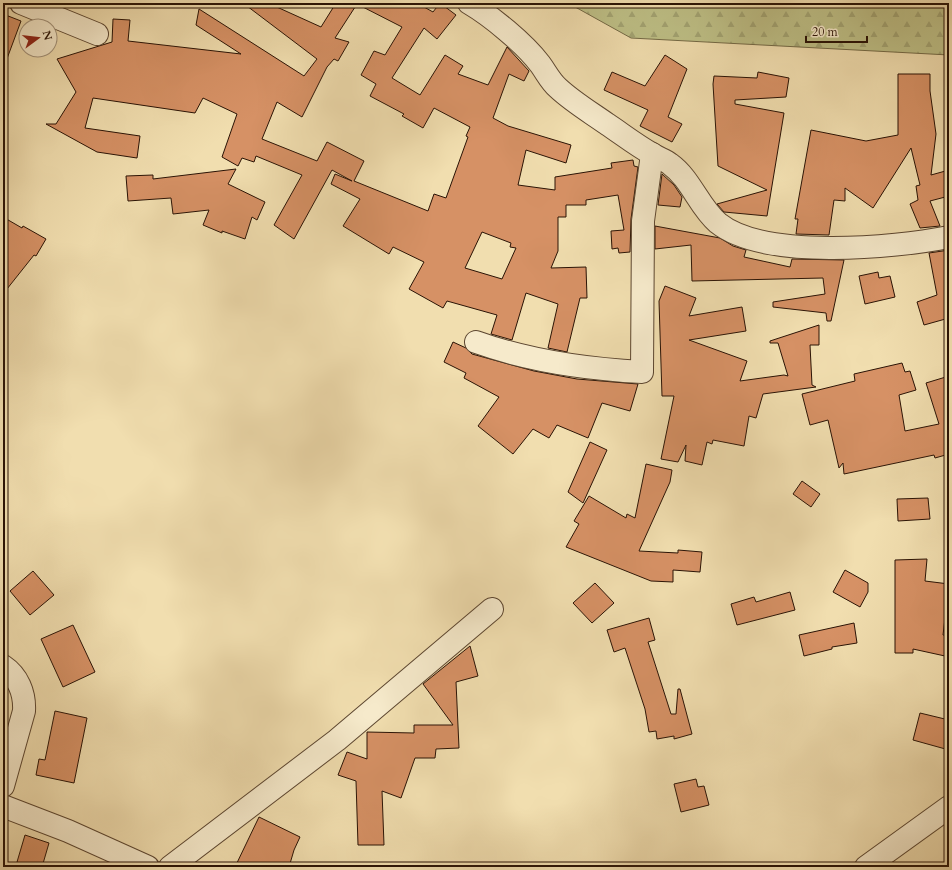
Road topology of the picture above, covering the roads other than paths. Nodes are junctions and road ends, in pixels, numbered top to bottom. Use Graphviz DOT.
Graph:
graph roads {
  1 [pos="21,3"];
  2 [pos="469,3"];
  3 [pos="97,34"];
  4 [pos="652,154"];
  5 [pos="949,237"];
  6 [pos="476,342"];
  7 [pos="492,609"];
  8 [pos="3,666"];
  9 [pos="3,786"];
  10 [pos="3,806"];
  11 [pos="949,807"];
  12 [pos="148,867"];
  13 [pos="170,867"];
  14 [pos="866,867"];
  1 -- 3 [label="street"];
  2 -- 4 [label="street"];
  4 -- 5 [label="street"];
  4 -- 6 [label="street"];
  7 -- 13 [label="street"];
  8 -- 9 [label="street"];
  10 -- 12 [label="street"];
  11 -- 14 [label="street"];
}
